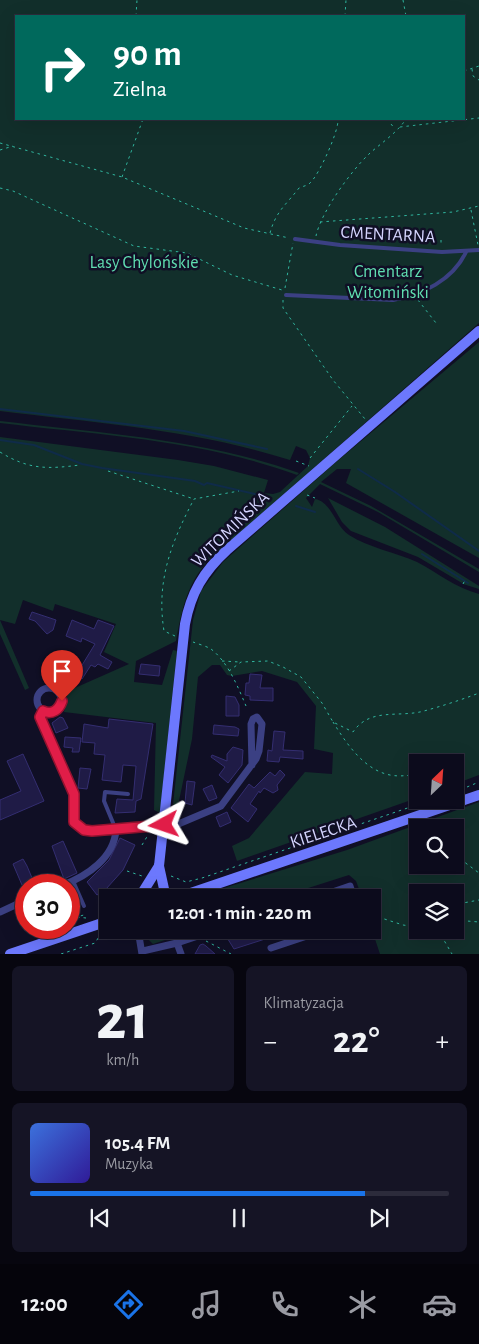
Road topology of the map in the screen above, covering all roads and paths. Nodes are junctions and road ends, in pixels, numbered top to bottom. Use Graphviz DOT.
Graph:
graph roads {
  1 [pos="137,0"];
  2 [pos="346,0"];
  3 [pos="403,0"];
  4 [pos="136,15"];
  5 [pos="346,15"];
  6 [pos="406,15"];
  7 [pos="479,66"];
  8 [pos="472,68"];
  9 [pos="465,71"];
  10 [pos="479,80"];
  11 [pos="479,118"];
  12 [pos="143,120"];
  13 [pos="338,120"];
  14 [pos="387,120"];
  15 [pos="405,120"];
  16 [pos="461,120"];
  17 [pos="465,120"];
  18 [pos="399,127"];
  19 [pos="396,130"];
  20 [pos="0,143"];
  21 [pos="13,145"];
  22 [pos="0,150"];
  23 [pos="122,177"];
  24 [pos="0,188"];
  25 [pos="479,206"];
  26 [pos="471,209"];
  27 [pos="320,222"];
  28 [pos="269,234"];
  29 [pos="294,239"];
  30 [pos="441,240"];
  31 [pos="478,242"];
  32 [pos="314,243"];
  33 [pos="479,250"];
  34 [pos="442,252"];
  35 [pos="466,252"];
  36 [pos="285,293"];
  37 [pos="414,295"];
  38 [pos="283,308"];
  39 [pos="436,323"];
  40 [pos="479,331"];
  41 [pos="352,405"];
  42 [pos="374,423"];
  43 [pos="0,452"];
  44 [pos="310,458"];
  45 [pos="296,461"];
  46 [pos="80,465"];
  47 [pos="309,466"];
  48 [pos="108,471"];
  49 [pos="239,491"];
  50 [pos="307,495"];
  51 [pos="315,498"];
  52 [pos="194,499"];
  53 [pos="465,580"];
  54 [pos="463,584"];
  55 [pos="183,640"];
  56 [pos="222,661"];
  57 [pos="241,662"];
  58 [pos="229,672"];
  59 [pos="479,693"];
  60 [pos="246,706"];
  61 [pos="43,711"];
  62 [pos="333,722"];
  63 [pos="252,765"];
  64 [pos="409,775"];
  65 [pos="479,782"];
  66 [pos="464,788"];
  67 [pos="128,794"];
  68 [pos="479,796"];
  69 [pos="409,807"];
  70 [pos="164,825"];
  71 [pos="116,830"];
  72 [pos="149,832"];
  73 [pos="142,845"];
  74 [pos="464,862"];
  75 [pos="159,866"];
  76 [pos="128,871"];
  77 [pos="479,873"];
  78 [pos="146,875"];
  79 [pos="166,875"];
  80 [pos="80,877"];
  81 [pos="145,889"];
  82 [pos="164,889"];
  83 [pos="203,889"];
  84 [pos="80,897"];
  85 [pos="479,900"];
  86 [pos="464,903"];
  87 [pos="15,905"];
  88 [pos="84,906"];
  89 [pos="0,912"];
  90 [pos="87,915"];
  91 [pos="381,918"];
  92 [pos="464,921"];
  93 [pos="87,922"];
  94 [pos="479,922"];
  95 [pos="99,924"];
  96 [pos="409,926"];
  97 [pos="99,938"];
  98 [pos="140,939"];
  99 [pos="188,939"];
  100 [pos="204,939"];
  101 [pos="298,939"];
  102 [pos="443,939"];
  103 [pos="177,943"];
  104 [pos="271,948"];
  105 [pos="142,952"];
  106 [pos="10,954"];
  107 [pos="61,954"];
  108 [pos="181,954"];
  109 [pos="230,954"];
  110 [pos="452,954"];
  1 -- 4 [label="path"];
  2 -- 5 [label="path"];
  3 -- 6 [label="path"];
  7 -- 8 [label="path"];
  8 -- 9 [label="path"];
  8 -- 10 [label="path"];
  11 -- 17 [label="path"];
  12 -- 23 [label="path"];
  13 -- 28 [label="path"];
  14 -- 19 [label="path"];
  15 -- 18 [label="path"];
  16 -- 18 [label="path"];
  18 -- 19 [label="path"];
  19 -- 27 [label="path"];
  20 -- 21 [label="path"];
  21 -- 22 [label="path"];
  21 -- 23 [label="path"];
  23 -- 28 [label="path"];
  24 -- 36 [label="path"];
  25 -- 26 [label="path"];
  26 -- 27 [label="path"];
  26 -- 31 [label="path"];
  27 -- 32 [label="path"];
  28 -- 29 [label="path"];
  29 -- 32 [label="lane, CMENTARNA"];
  29 -- 36 [label="path"];
  30 -- 34 [label="path"];
  32 -- 34 [label="lane, CMENTARNA"];
  33 -- 35 [label="lane, CMENTARNA"];
  34 -- 35 [label="lane, CMENTARNA"];
  35 -- 37 [label="lane"];
  36 -- 37 [label="lane"];
  37 -- 39 [label="path"];
  38 -- 41 [label="path"];
  40 -- 42 [label="street, WITOMIŃSKA"];
  41 -- 42 [label="path"];
  41 -- 44 [label="path"];
  42 -- 55 [label="street, WITOMIŃSKA"];
  43 -- 46 [label="path"];
  45 -- 47 [label="path"];
  48 -- 52 [label="path"];
  49 -- 52 [label="path"];
  50 -- 51 [label="path"];
  52 -- 55 [label="path"];
  53 -- 54 [label="path"];
  55 -- 56 [label="path"];
  55 -- 70 [label="street, WITOMIŃSKA"];
  56 -- 57 [label="path"];
  56 -- 58 [label="path"];
  57 -- 58 [label="path"];
  57 -- 62 [label="path"];
  58 -- 60 [label="path"];
  59 -- 62 [label="path"];
  61 -- 71 [label="street"];
  62 -- 64 [label="path"];
  63 -- 63 [label="street"];
  63 -- 70 [label="street"];
  65 -- 66 [label="path"];
  67 -- 71 [label="lane"];
  68 -- 83 [label="street, KIELECKA"];
  69 -- 79 [label="path"];
  70 -- 71 [label="street"];
  70 -- 75 [label="street, WITOMIŃSKA"];
  71 -- 80 [label="street"];
  72 -- 73 [label="path"];
  74 -- 77 [label="path"];
  75 -- 81 [label="street, WITOMIŃSKA"];
  75 -- 82 [label="street, WITOMIŃSKA"];
  76 -- 78 [label="path"];
  84 -- 88 [label="lane"];
  85 -- 86 [label="path"];
  87 -- 89 [label="street"];
  90 -- 93 [label="path"];
  91 -- 96 [label="path"];
  92 -- 94 [label="path"];
  95 -- 106 [label="street"];
  97 -- 107 [label="path"];
  98 -- 105 [label="street"];
  99 -- 103 [label="street"];
  100 -- 109 [label="path"];
  101 -- 104 [label="street"];
  102 -- 110 [label="path"];
  103 -- 105 [label="street"];
  103 -- 108 [label="street"];
}
